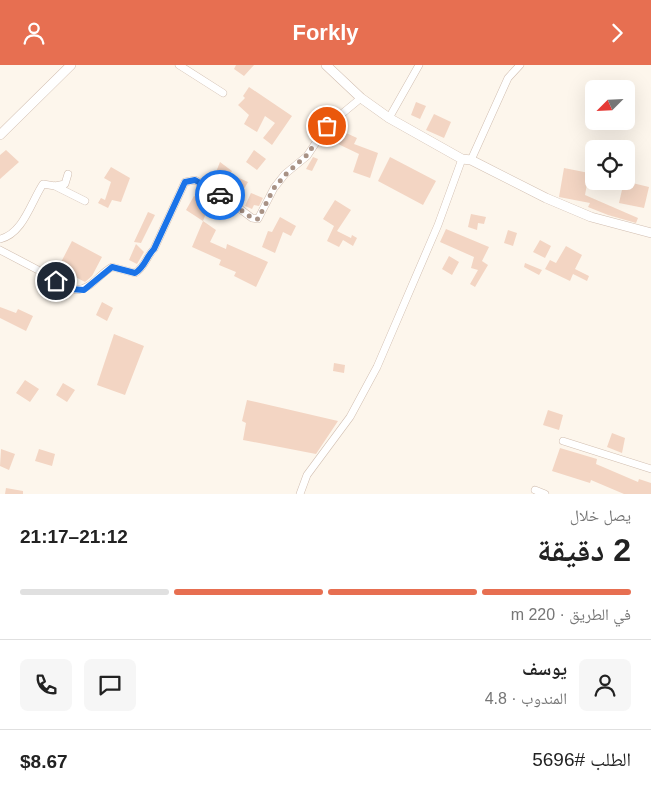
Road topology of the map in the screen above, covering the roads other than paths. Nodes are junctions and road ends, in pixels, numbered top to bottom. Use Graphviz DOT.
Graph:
graph roads {
  1 [pos="71,65"];
  2 [pos="179,65"];
  3 [pos="326,65"];
  4 [pos="418,65"];
  5 [pos="520,65"];
  6 [pos="223,93"];
  7 [pos="361,98"];
  8 [pos="389,118"];
  9 [pos="0,135"];
  10 [pos="467,159"];
  11 [pos="68,174"];
  12 [pos="55,186"];
  13 [pos="85,201"];
  14 [pos="651,232"];
  15 [pos="0,239"];
  16 [pos="0,250"];
  17 [pos="563,441"];
  18 [pos="651,469"];
  19 [pos="535,490"];
  20 [pos="300,494"];
  21 [pos="546,494"];
  1 -- 9 [label="street"];
  2 -- 6 [label="street"];
  3 -- 7 [label="street"];
  4 -- 8 [label="street"];
  5 -- 10 [label="street"];
  7 -- 8 [label="street"];
  7 -- 16 [label="street"];
  8 -- 10 [label="street"];
  10 -- 14 [label="street"];
  10 -- 20 [label="street"];
  11 -- 12 [label="street"];
  12 -- 13 [label="street"];
  12 -- 15 [label="street"];
  17 -- 18 [label="street"];
  19 -- 21 [label="street"];
}
